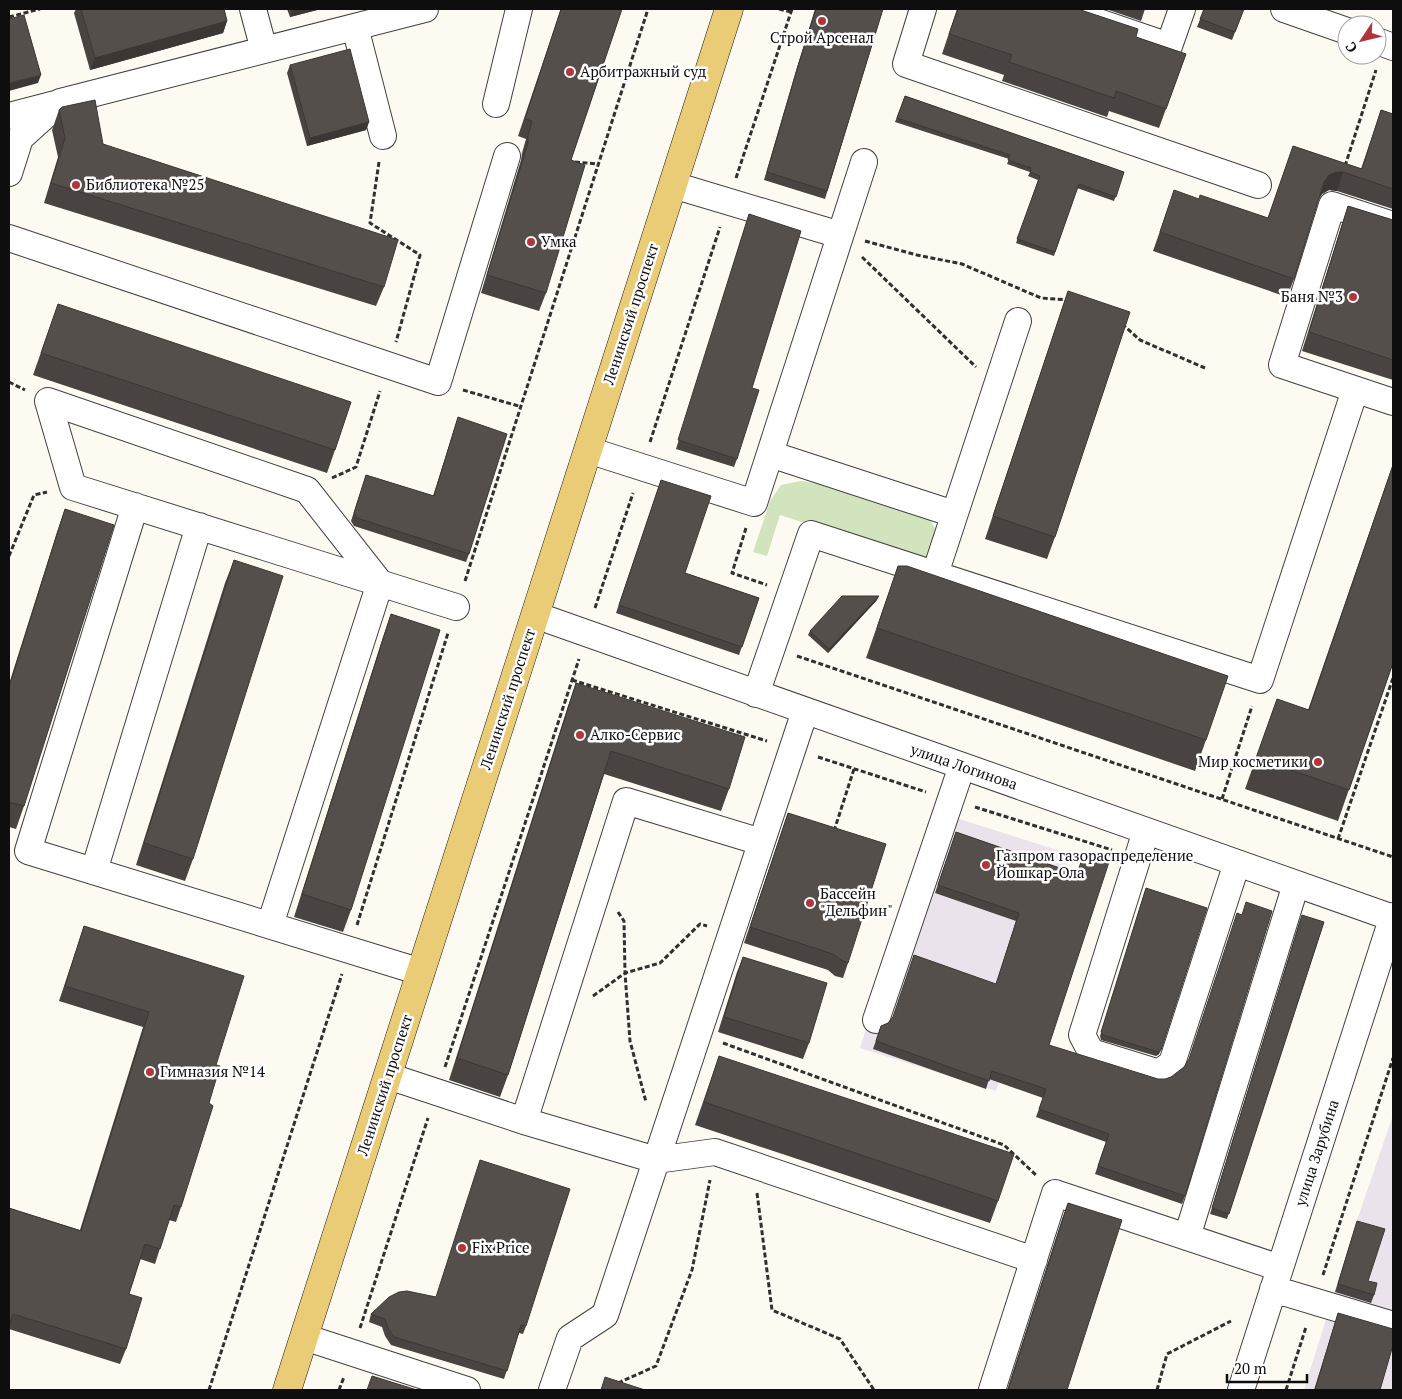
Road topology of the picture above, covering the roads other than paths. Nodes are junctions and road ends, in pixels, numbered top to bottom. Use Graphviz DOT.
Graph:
graph roads {
  1 [pos="253,9"];
  2 [pos="425,9"];
  3 [pos="519,9"];
  4 [pos="729,9"];
  5 [pos="923,9"];
  6 [pos="1060,9"];
  7 [pos="1182,9"];
  8 [pos="1284,9"];
  9 [pos="355,27"];
  10 [pos="1337,28"];
  11 [pos="264,50"];
  12 [pos="60,102"];
  13 [pos="496,104"];
  14 [pos="9,116"];
  15 [pos="383,136"];
  16 [pos="507,156"];
  17 [pos="864,162"];
  18 [pos="9,173"];
  19 [pos="672,185"];
  20 [pos="1258,186"];
  21 [pos="1393,225"];
  22 [pos="840,235"];
  23 [pos="9,238"];
  24 [pos="1018,321"];
  25 [pos="1355,390"];
  26 [pos="1393,402"];
  27 [pos="588,450"];
  28 [pos="770,454"];
  29 [pos="135,506"];
  30 [pos="954,514"];
  31 [pos="199,526"];
  32 [pos="935,574"];
  33 [pos="380,583"];
  34 [pos="456,607"];
  35 [pos="535,615"];
  36 [pos="756,694"];
  37 [pos="805,711"];
  38 [pos="962,766"];
  39 [pos="1146,830"];
  40 [pos="762,842"];
  41 [pos="1237,862"];
  42 [pos="94,871"];
  43 [pos="1296,884"];
  44 [pos="1393,917"];
  45 [pos="270,925"];
  46 [pos="728,942"];
  47 [pos="750,961"];
  48 [pos="421,972"];
  49 [pos="876,1020"];
  50 [pos="388,1076"];
  51 [pos="524,1121"];
  52 [pos="656,1160"];
  53 [pos="1187,1236"];
  54 [pos="1034,1260"];
  55 [pos="1277,1278"];
  56 [pos="1392,1320"];
  57 [pos="304,1336"];
  58 [pos="287,1390"];
  59 [pos="466,1390"];
  60 [pos="552,1390"];
  61 [pos="992,1390"];
  62 [pos="1241,1390"];
  1 -- 11 [label="street"];
  2 -- 9 [label="street"];
  3 -- 13 [label="street"];
  4 -- 19 [label="main road, Ленинский проспект"];
  5 -- 20 [label="street"];
  6 -- 7 [label="street"];
  8 -- 10 [label="street"];
  9 -- 11 [label="street"];
  9 -- 15 [label="street"];
  11 -- 12 [label="street"];
  12 -- 14 [label="street"];
  12 -- 18 [label="street"];
  16 -- 23 [label="street"];
  17 -- 22 [label="street"];
  19 -- 22 [label="street"];
  19 -- 27 [label="main road, Ленинский проспект"];
  21 -- 25 [label="street"];
  22 -- 28 [label="street"];
  24 -- 30 [label="street"];
  25 -- 26 [label="street"];
  25 -- 32 [label="street"];
  27 -- 28 [label="street"];
  27 -- 35 [label="main road, Ленинский проспект"];
  28 -- 30 [label="street"];
  29 -- 31 [label="street"];
  29 -- 33 [label="street"];
  29 -- 42 [label="street"];
  30 -- 32 [label="street"];
  31 -- 33 [label="street"];
  31 -- 42 [label="street"];
  32 -- 36 [label="street"];
  33 -- 34 [label="street"];
  33 -- 45 [label="street"];
  35 -- 36 [label="street, улица Логинова"];
  35 -- 48 [label="main road, Ленинский проспект"];
  36 -- 37 [label="street, улица Логинова"];
  37 -- 38 [label="street, улица Логинова"];
  37 -- 40 [label="street"];
  38 -- 39 [label="street, улица Логинова"];
  38 -- 49 [label="street"];
  39 -- 41 [label="street, улица Логинова"];
  39 -- 41 [label="street"];
  40 -- 46 [label="street"];
  40 -- 51 [label="street"];
  41 -- 43 [label="street, улица Логинова"];
  42 -- 45 [label="street"];
  43 -- 44 [label="street, улица Логинова"];
  43 -- 53 [label="street"];
  44 -- 55 [label="street, улица Зарубина"];
  45 -- 48 [label="street"];
  46 -- 47 [label="street"];
  46 -- 52 [label="street"];
  48 -- 50 [label="main road, Ленинский проспект"];
  50 -- 51 [label="street"];
  50 -- 57 [label="main road, Ленинский проспект"];
  51 -- 52 [label="street"];
  52 -- 54 [label="street"];
  52 -- 60 [label="street"];
  53 -- 54 [label="street"];
  53 -- 55 [label="street"];
  54 -- 61 [label="street"];
  55 -- 56 [label="street"];
  55 -- 62 [label="street, улица Зарубина"];
  57 -- 58 [label="main road, Ленинский проспект"];
  57 -- 59 [label="street"];
}
